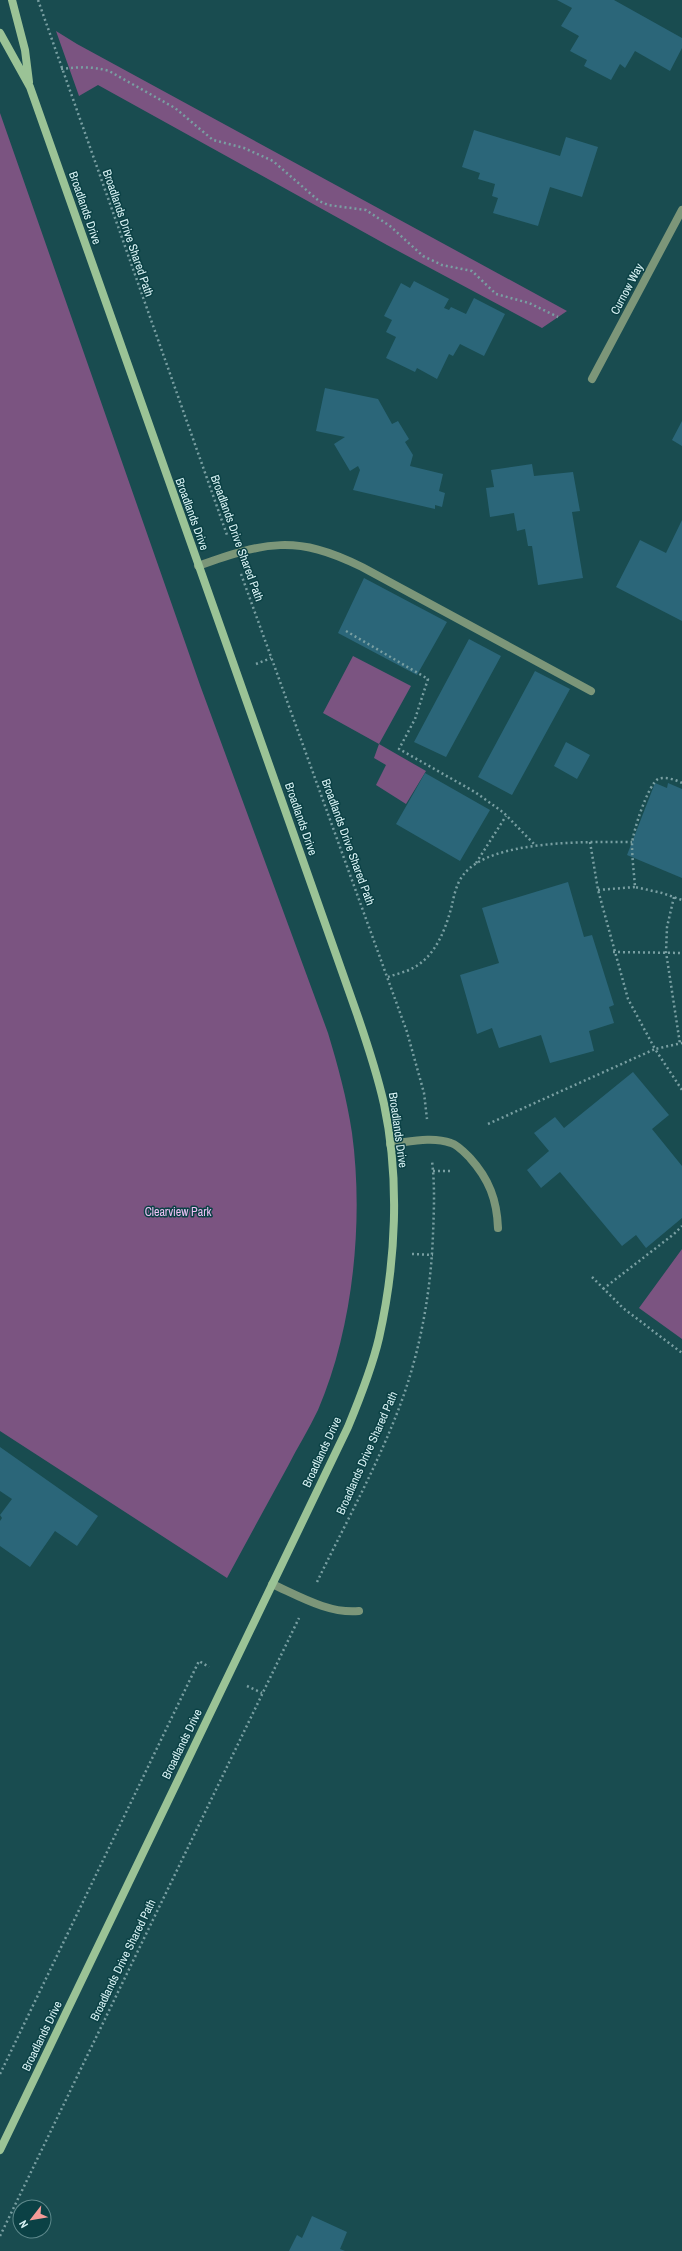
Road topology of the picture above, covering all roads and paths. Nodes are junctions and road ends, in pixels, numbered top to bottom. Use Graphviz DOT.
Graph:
graph roads {
  1 [pos="12,0"];
  2 [pos="38,0"];
  3 [pos="0,33"];
  4 [pos="61,69"];
  5 [pos="30,87"];
  6 [pos="682,210"];
  7 [pos="558,317"];
  8 [pos="592,379"];
  9 [pos="233,553"];
  10 [pos="198,566"];
  11 [pos="346,631"];
  12 [pos="271,658"];
  13 [pos="250,666"];
  14 [pos="591,691"];
  15 [pos="682,783"];
  16 [pos="506,816"];
  17 [pos="590,842"];
  18 [pos="632,842"];
  19 [pos="535,845"];
  20 [pos="475,864"];
  21 [pos="635,887"];
  22 [pos="598,890"];
  23 [pos="674,897"];
  24 [pos="682,900"];
  25 [pos="613,952"];
  26 [pos="666,952"];
  27 [pos="682,953"];
  28 [pos="388,977"];
  29 [pos="681,1044"];
  30 [pos="655,1049"];
  31 [pos="682,1090"];
  32 [pos="488,1124"];
  33 [pos="429,1140"];
  34 [pos="390,1144"];
  35 [pos="451,1170"];
  36 [pos="434,1171"];
  37 [pos="682,1226"];
  38 [pos="498,1228"];
  39 [pos="410,1254"];
  40 [pos="433,1254"];
  41 [pos="592,1277"];
  42 [pos="603,1289"];
  43 [pos="682,1353"];
  44 [pos="272,1584"];
  45 [pos="308,1600"];
  46 [pos="359,1611"];
  47 [pos="213,1669"];
  48 [pos="242,1684"];
  49 [pos="262,1693"];
  50 [pos="0,2074"];
  51 [pos="0,2150"];
  52 [pos="0,2236"];
  1 -- 5 [label="street, Broadlands Drive"];
  2 -- 4 [label="path, Broadlands Drive Shared Path"];
  3 -- 5 [label="street, Broadlands Drive"];
  4 -- 7 [label="path"];
  4 -- 9 [label="path, Broadlands Drive Shared Path"];
  5 -- 10 [label="street, Broadlands Drive"];
  6 -- 8 [label="street, Curnow Way"];
  9 -- 10 [label="street"];
  9 -- 12 [label="path, Broadlands Drive Shared Path"];
  9 -- 14 [label="street"];
  10 -- 34 [label="street, Broadlands Drive"];
  11 -- 16 [label="path"];
  12 -- 13 [label="path"];
  12 -- 28 [label="path, Broadlands Drive Shared Path"];
  15 -- 18 [label="path"];
  16 -- 19 [label="path"];
  16 -- 20 [label="path"];
  17 -- 18 [label="path"];
  17 -- 19 [label="path"];
  17 -- 22 [label="path"];
  18 -- 21 [label="path"];
  19 -- 20 [label="path"];
  20 -- 28 [label="path"];
  21 -- 22 [label="path"];
  21 -- 23 [label="path"];
  22 -- 25 [label="path"];
  23 -- 24 [label="path"];
  23 -- 26 [label="path"];
  25 -- 26 [label="path"];
  25 -- 30 [label="path"];
  26 -- 27 [label="path"];
  26 -- 29 [label="path"];
  28 -- 33 [label="path, Broadlands Drive Shared Path"];
  29 -- 30 [label="path"];
  30 -- 31 [label="path"];
  30 -- 32 [label="path"];
  33 -- 34 [label="street"];
  33 -- 36 [label="path, Broadlands Drive Shared Path"];
  33 -- 38 [label="street"];
  34 -- 44 [label="street, Broadlands Drive"];
  35 -- 36 [label="path"];
  36 -- 40 [label="path, Broadlands Drive Shared Path"];
  37 -- 42 [label="path"];
  39 -- 40 [label="path"];
  40 -- 45 [label="path, Broadlands Drive Shared Path"];
  41 -- 42 [label="path"];
  42 -- 43 [label="path"];
  44 -- 45 [label="street"];
  44 -- 51 [label="street, Broadlands Drive"];
  45 -- 46 [label="street"];
  45 -- 49 [label="path, Broadlands Drive Shared Path"];
  47 -- 50 [label="path"];
  48 -- 49 [label="path"];
  49 -- 52 [label="path, Broadlands Drive Shared Path"];
}
